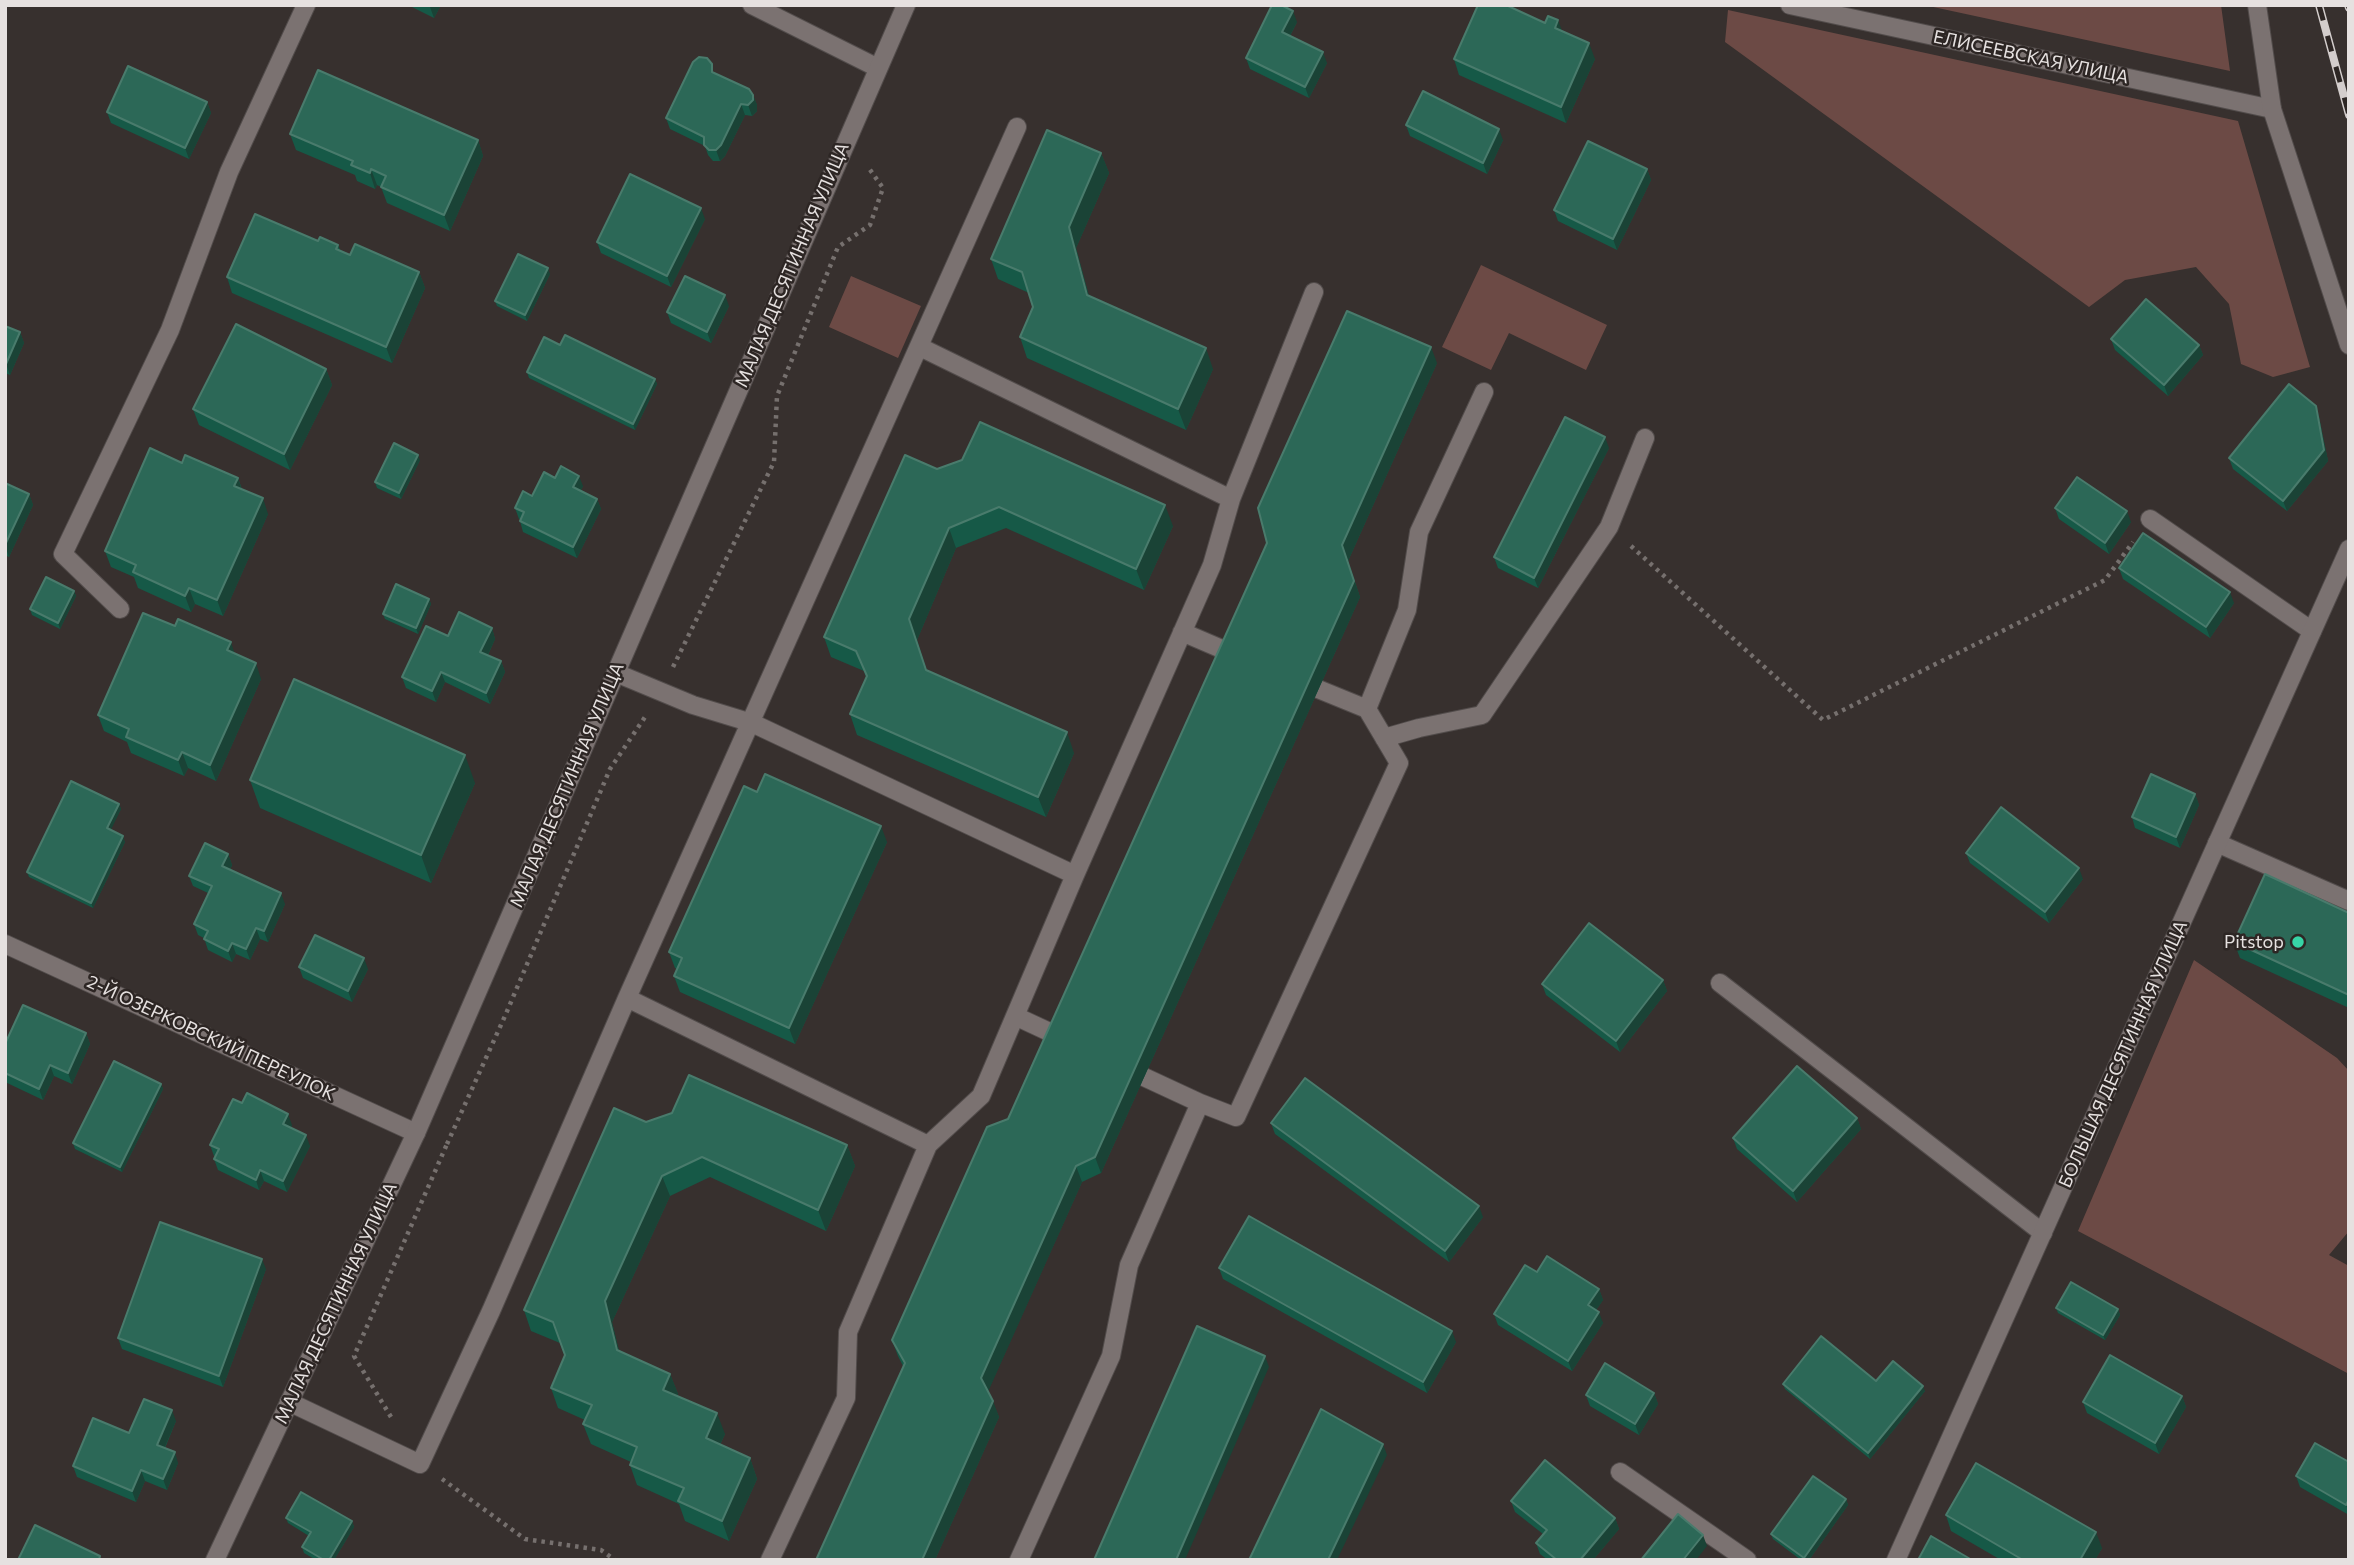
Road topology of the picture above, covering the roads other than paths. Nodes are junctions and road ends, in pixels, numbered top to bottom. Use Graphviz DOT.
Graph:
graph roads {
  1 [pos="306,5"];
  2 [pos="752,5"];
  3 [pos="906,5"];
  4 [pos="1790,5"];
  5 [pos="2257,5"];
  6 [pos="878,68"];
  7 [pos="2272,109"];
  8 [pos="1017,127"];
  9 [pos="1314,292"];
  10 [pos="2349,345"];
  11 [pos="920,347"];
  12 [pos="1484,392"];
  13 [pos="1645,438"];
  14 [pos="1231,499"];
  15 [pos="2150,519"];
  16 [pos="2349,549"];
  17 [pos="120,610"];
  18 [pos="2312,631"];
  19 [pos="1182,632"];
  20 [pos="1231,653"];
  21 [pos="616,673"];
  22 [pos="1318,689"];
  23 [pos="1367,709"];
  24 [pos="752,723"];
  25 [pos="1384,738"];
  26 [pos="2217,843"];
  27 [pos="1075,875"];
  28 [pos="2349,901"];
  29 [pos="5,944"];
  30 [pos="1720,983"];
  31 [pos="627,998"];
  32 [pos="1015,1016"];
  33 [pos="1058,1037"];
  34 [pos="1144,1077"];
  35 [pos="1200,1103"];
  36 [pos="416,1133"];
  37 [pos="928,1145"];
  38 [pos="2043,1233"];
  39 [pos="289,1402"];
  40 [pos="1620,1472"];
  41 [pos="215,1560"];
  42 [pos="770,1560"];
  43 [pos="1019,1560"];
  44 [pos="1747,1560"];
  45 [pos="1896,1560"];
  1 -- 17 [label="street"];
  2 -- 6 [label="street"];
  3 -- 6 [label="street, МАЛАЯ ДЕСЯТИННАЯ УЛИЦА"];
  4 -- 7 [label="street, ЕЛИСЕЕВСКАЯ УЛИЦА"];
  5 -- 7 [label="street"];
  6 -- 21 [label="street, МАЛАЯ ДЕСЯТИННАЯ УЛИЦА"];
  7 -- 10 [label="street"];
  8 -- 11 [label="street"];
  9 -- 14 [label="street"];
  11 -- 14 [label="street"];
  11 -- 24 [label="street"];
  12 -- 23 [label="street"];
  13 -- 25 [label="street"];
  14 -- 19 [label="street"];
  15 -- 18 [label="street"];
  16 -- 18 [label="street, БОЛЬШАЯ ДЕСЯТИННАЯ УЛИЦА"];
  18 -- 26 [label="street, БОЛЬШАЯ ДЕСЯТИННАЯ УЛИЦА"];
  19 -- 20 [label="street"];
  19 -- 27 [label="street"];
  21 -- 24 [label="street"];
  21 -- 36 [label="street, МАЛАЯ ДЕСЯТИННАЯ УЛИЦА"];
  22 -- 23 [label="street"];
  23 -- 25 [label="street"];
  24 -- 27 [label="street"];
  24 -- 31 [label="street"];
  25 -- 35 [label="street"];
  26 -- 28 [label="street"];
  26 -- 38 [label="street, БОЛЬШАЯ ДЕСЯТИННАЯ УЛИЦА"];
  27 -- 32 [label="street"];
  29 -- 36 [label="street, 2-Й ОЗЕРКОВСКИЙ ПЕРЕУЛОК"];
  30 -- 38 [label="street"];
  31 -- 37 [label="street"];
  31 -- 39 [label="street"];
  32 -- 33 [label="street"];
  32 -- 37 [label="street"];
  34 -- 35 [label="street"];
  35 -- 43 [label="street"];
  36 -- 39 [label="street, МАЛАЯ ДЕСЯТИННАЯ УЛИЦА"];
  37 -- 42 [label="street"];
  38 -- 45 [label="street, БОЛЬШАЯ ДЕСЯТИННАЯ УЛИЦА"];
  39 -- 41 [label="street, МАЛАЯ ДЕСЯТИННАЯ УЛИЦА"];
  40 -- 44 [label="street"];
}
